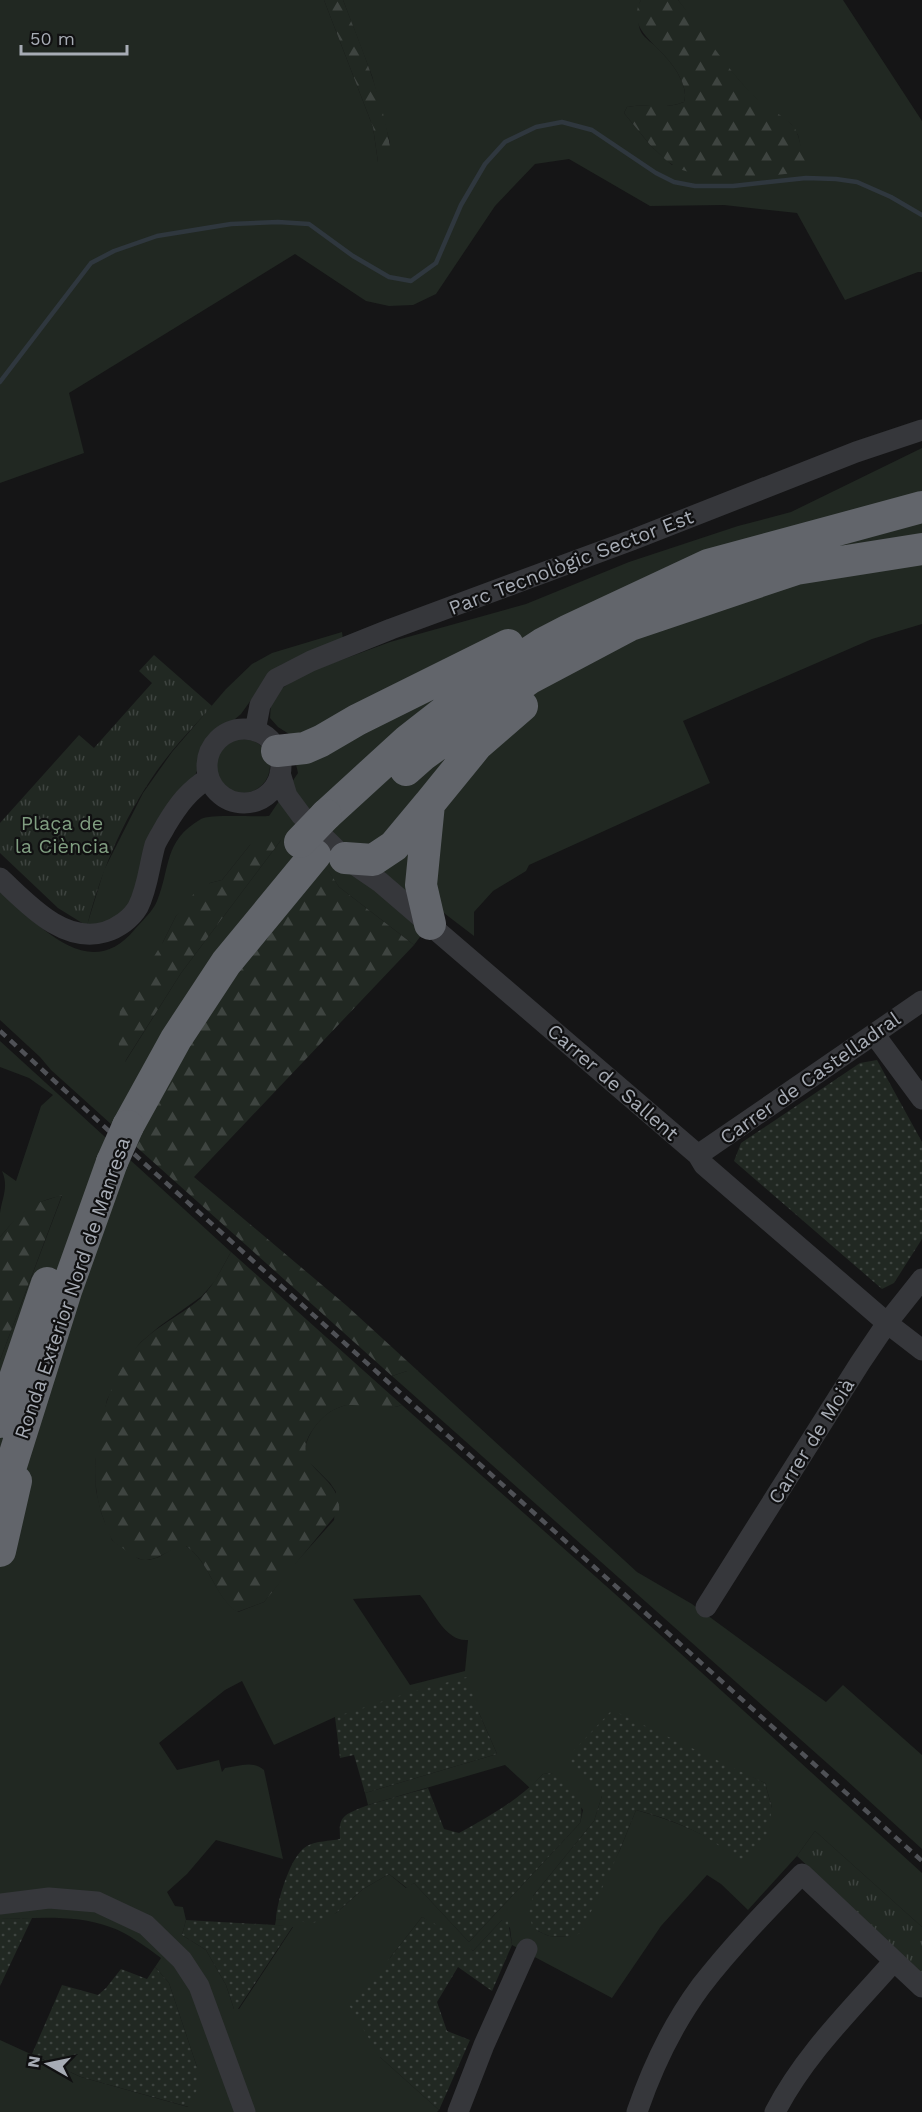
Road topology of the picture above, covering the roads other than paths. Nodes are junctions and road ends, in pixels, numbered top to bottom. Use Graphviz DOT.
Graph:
graph roads {
  1 [pos="922,430"];
  2 [pos="922,507"];
  3 [pos="922,549"];
  4 [pos="708,565"];
  5 [pos="630,626"];
  6 [pos="271,752"];
  7 [pos="209,778"];
  8 [pos="256,801"];
  9 [pos="429,804"];
  10 [pos="321,836"];
  11 [pos="0,878"];
  12 [pos="430,924"];
  13 [pos="922,1001"];
  14 [pos="874,1034"];
  15 [pos="922,1100"];
  16 [pos="104,1154"];
  17 [pos="698,1155"];
  18 [pos="922,1279"];
  19 [pos="887,1323"];
  20 [pos="922,1350"];
  21 [pos="30,1408"];
  22 [pos="0,1422"];
  23 [pos="0,1501"];
  24 [pos="0,1551"];
  25 [pos="706,1607"];
  26 [pos="0,1904"];
  27 [pos="527,1949"];
  28 [pos="894,1961"];
  29 [pos="922,1988"];
  30 [pos="245,2112"];
  31 [pos="458,2112"];
  32 [pos="637,2112"];
  33 [pos="775,2112"];
  1 -- 6 [label="street, Parc Tecnològic Sector Est"];
  2 -- 4 [label="highway, Ronda Exterior Nord de Manresa"];
  3 -- 5 [label="highway, Ronda Exterior Nord de Manresa"];
  4 -- 6 [label="highway"];
  4 -- 10 [label="highway, Ronda Exterior Nord de Manresa"];
  5 -- 9 [label="highway"];
  5 -- 10 [label="highway, Ronda Exterior Nord de Manresa"];
  6 -- 7 [label="street"];
  6 -- 8 [label="street"];
  6 -- 10 [label="street, Carrer de Sallent"];
  7 -- 8 [label="street"];
  7 -- 11 [label="street"];
  8 -- 10 [label="street, Carrer de Sallent"];
  9 -- 10 [label="highway"];
  9 -- 12 [label="highway"];
  10 -- 12 [label="street, Carrer de Sallent"];
  10 -- 16 [label="highway, Ronda Exterior Nord de Manresa, bridge"];
  12 -- 17 [label="street, Carrer de Sallent"];
  13 -- 14 [label="street, Carrer de Castelladral"];
  14 -- 15 [label="street"];
  14 -- 17 [label="street, Carrer de Castelladral"];
  16 -- 21 [label="highway, Ronda Exterior Nord de Manresa"];
  16 -- 22 [label="highway, Ronda Exterior Nord de Manresa"];
  17 -- 19 [label="street, Carrer de Sallent"];
  18 -- 19 [label="street, Carrer de Moià"];
  19 -- 20 [label="street, Carrer de Sallent"];
  19 -- 25 [label="street, Carrer de Moià"];
  21 -- 23 [label="highway, Ronda Exterior Nord de Manresa"];
  21 -- 24 [label="highway"];
  26 -- 30 [label="street"];
  27 -- 31 [label="street"];
  28 -- 29 [label="street"];
  28 -- 32 [label="street"];
  28 -- 33 [label="street"];
}
